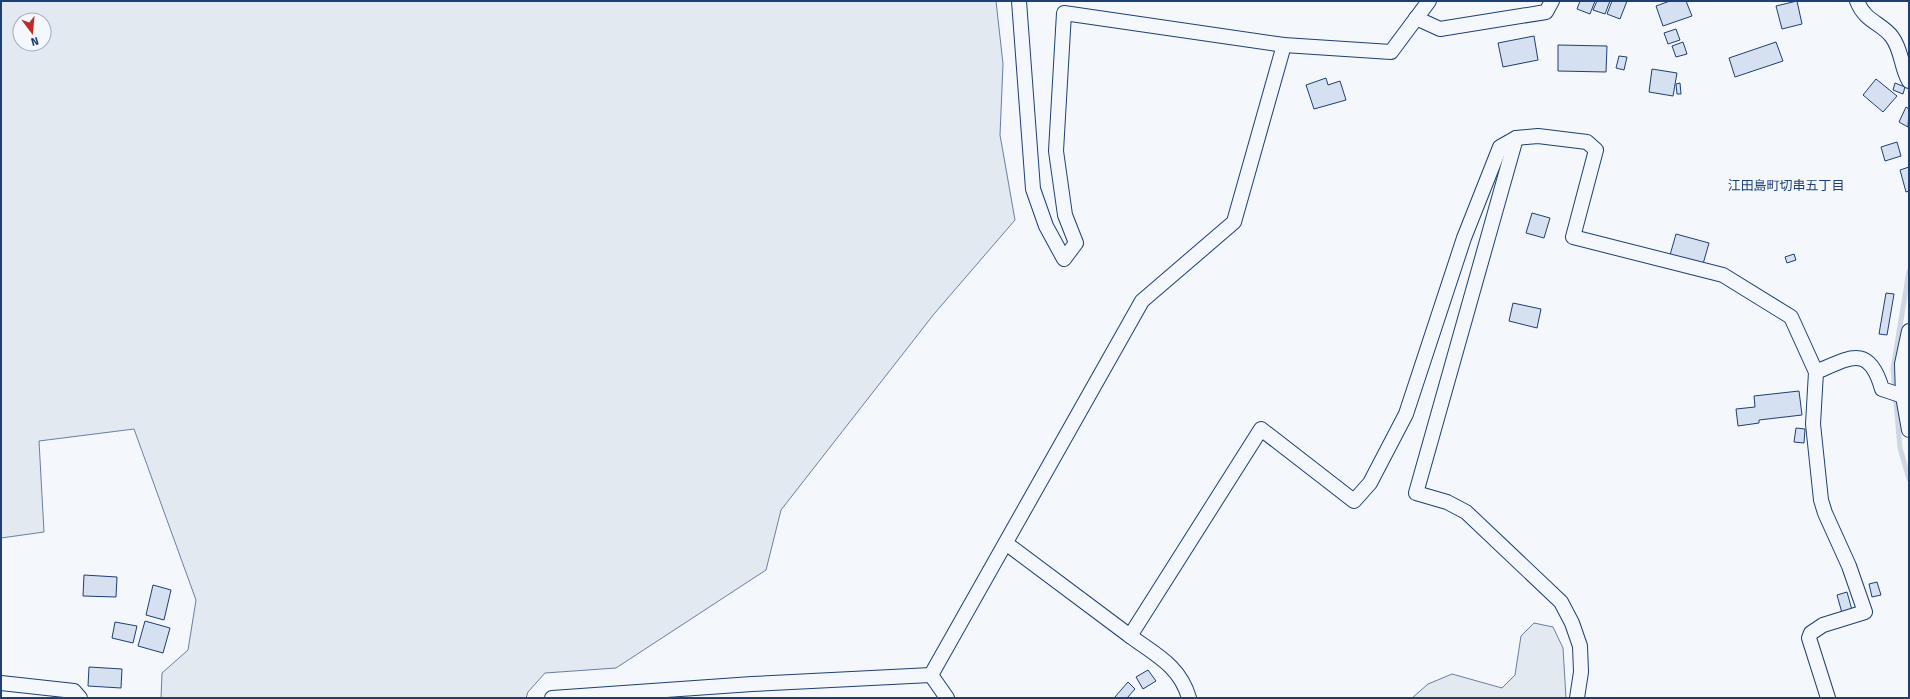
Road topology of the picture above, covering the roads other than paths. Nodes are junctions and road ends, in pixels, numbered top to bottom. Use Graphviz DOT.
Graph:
graph roads {
  1 [pos="1019,1"];
  2 [pos="1429,1"];
  3 [pos="1552,1"];
  4 [pos="1857,1"];
  5 [pos="1416,18"];
  6 [pos="1284,45"];
  7 [pos="1909,81"];
  8 [pos="1516,138"];
  9 [pos="1909,331"];
  10 [pos="1816,372"];
  11 [pos="1903,396"];
  12 [pos="1909,430"];
  13 [pos="1007,544"];
  14 [pos="1130,636"];
  15 [pos="931,675"];
  16 [pos="1,683"];
  17 [pos="80,698"];
  18 [pos="552,698"];
  19 [pos="947,698"];
  20 [pos="1189,698"];
  21 [pos="1577,698"];
  22 [pos="1828,698"];
  1 -- 6 [label="street"];
  2 -- 5 [label="street"];
  3 -- 5 [label="street"];
  4 -- 7 [label="street"];
  5 -- 6 [label="street"];
  6 -- 13 [label="street"];
  8 -- 10 [label="street"];
  8 -- 14 [label="street"];
  8 -- 21 [label="street"];
  9 -- 11 [label="street"];
  10 -- 11 [label="street"];
  10 -- 22 [label="street"];
  11 -- 12 [label="street"];
  13 -- 14 [label="street"];
  13 -- 15 [label="street"];
  14 -- 20 [label="street"];
  15 -- 18 [label="street"];
  15 -- 19 [label="street"];
  16 -- 17 [label="street"];
}
